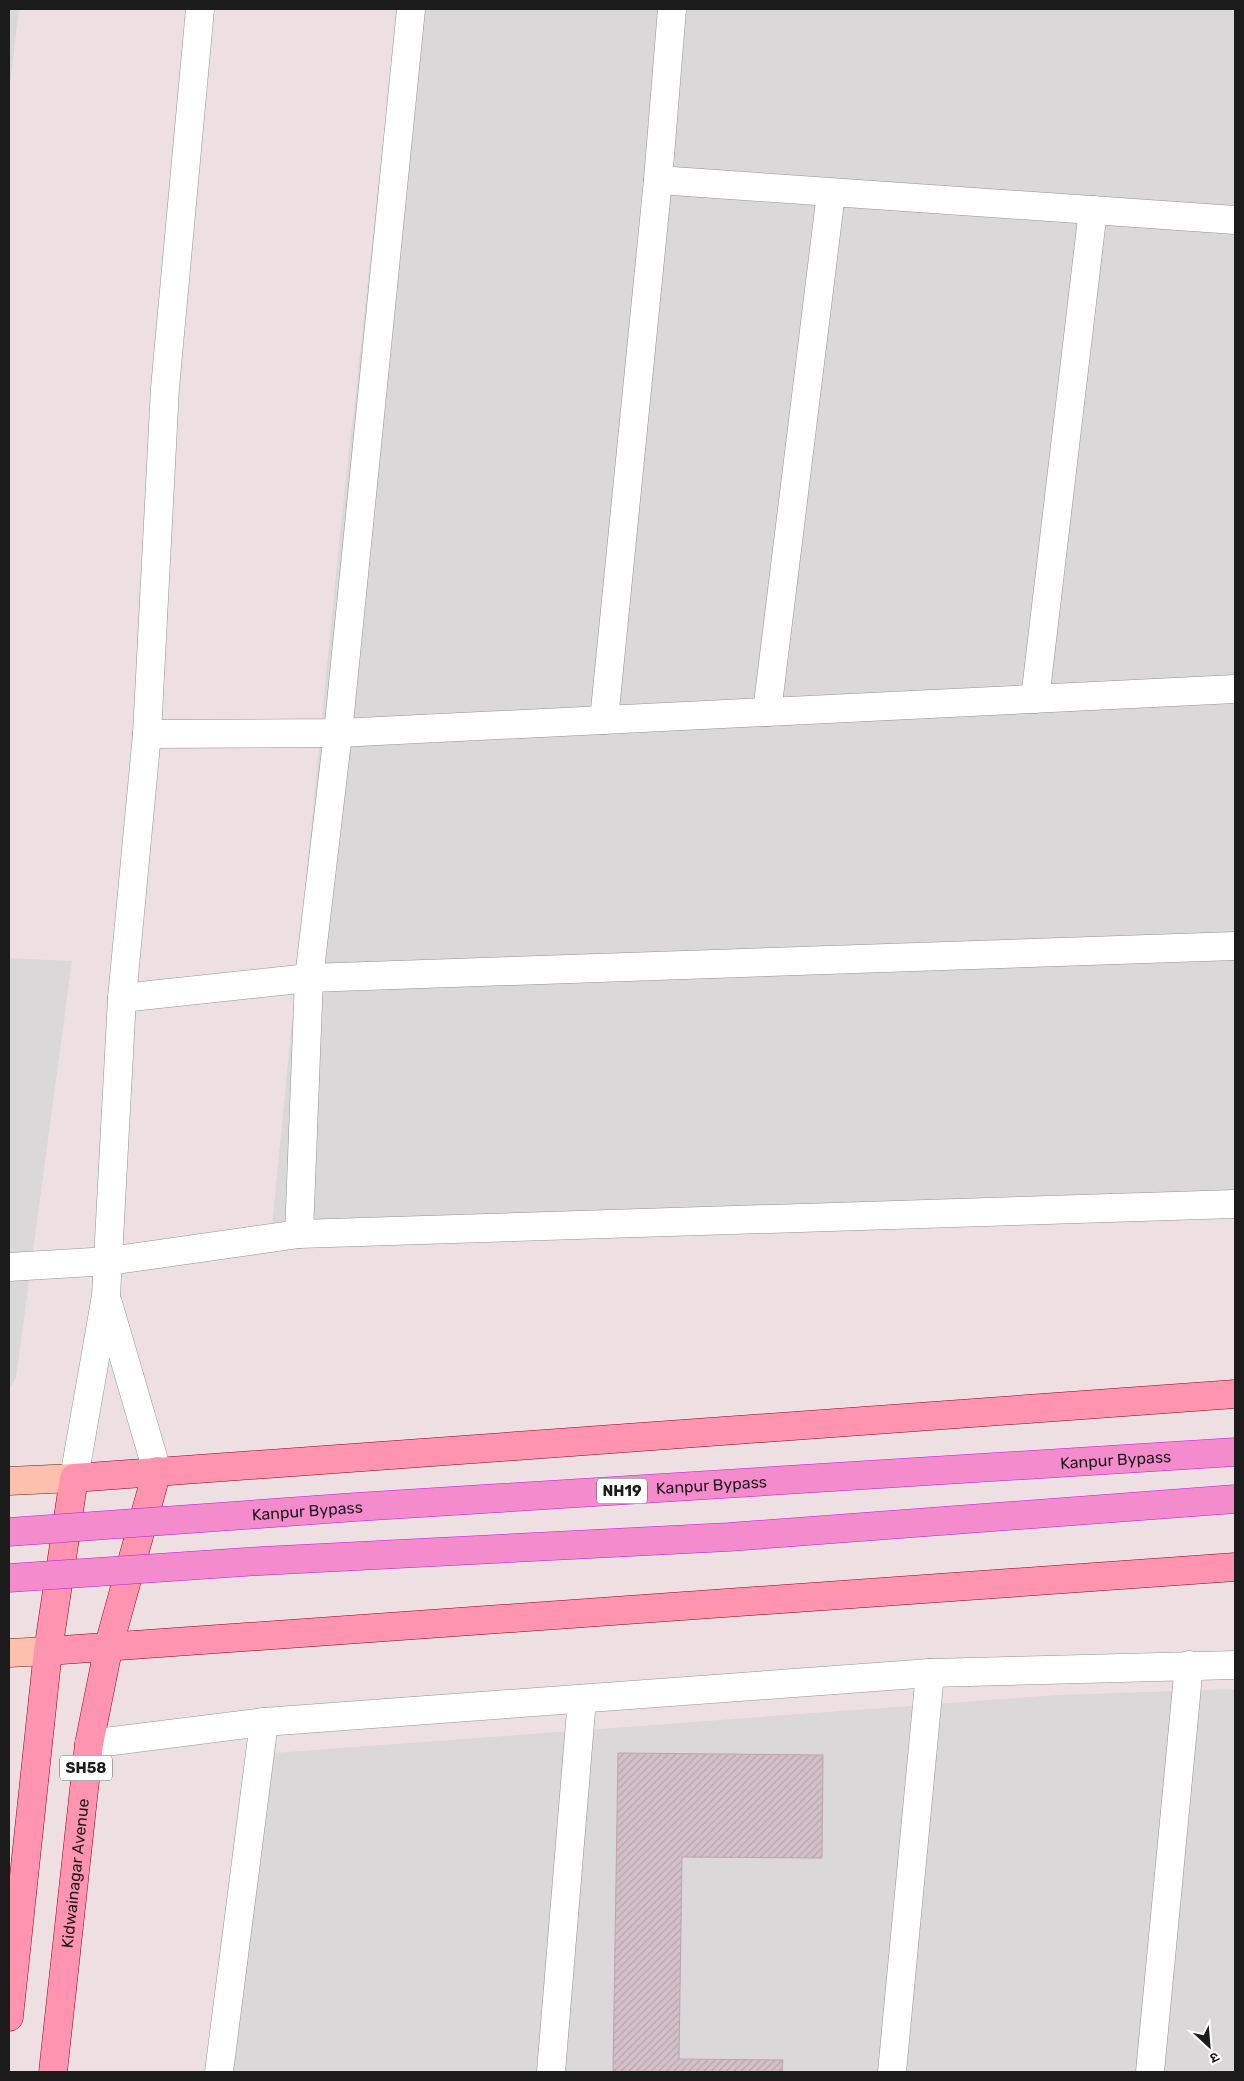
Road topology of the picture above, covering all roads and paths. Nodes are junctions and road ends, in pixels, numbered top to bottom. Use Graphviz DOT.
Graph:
graph roads {
  1 [pos="200,9"];
  2 [pos="411,9"];
  3 [pos="672,9"];
  4 [pos="658,180"];
  5 [pos="831,192"];
  6 [pos="1093,210"];
  7 [pos="1235,220"];
  8 [pos="1235,689"];
  9 [pos="1036,699"];
  10 [pos="767,712"];
  11 [pos="604,720"];
  12 [pos="338,733"];
  13 [pos="147,734"];
  14 [pos="1235,946"];
  15 [pos="309,978"];
  16 [pos="122,998"];
  17 [pos="1235,1204"];
  18 [pos="300,1234"];
  19 [pos="109,1261"];
  20 [pos="9,1267"];
  21 [pos="106,1296"];
  22 [pos="1235,1394"];
  23 [pos="1235,1452"];
  24 [pos="157,1471"];
  25 [pos="74,1478"];
  26 [pos="9,1481"];
  27 [pos="1235,1499"];
  28 [pos="9,1532"];
  29 [pos="1235,1567"];
  30 [pos="9,1578"];
  31 [pos="109,1645"];
  32 [pos="48,1651"];
  33 [pos="9,1653"];
  34 [pos="1189,1665"];
  35 [pos="1235,1665"];
  36 [pos="930,1674"];
  37 [pos="582,1699"];
  38 [pos="264,1722"];
  39 [pos="89,1744"];
  40 [pos="12,1959"];
  41 [pos="9,2016"];
  42 [pos="53,2072"];
  43 [pos="219,2072"];
  44 [pos="551,2072"];
  45 [pos="892,2072"];
  46 [pos="1150,2072"];
  1 -- 13 [label="street"];
  2 -- 12 [label="street"];
  3 -- 4 [label="street"];
  4 -- 5 [label="street"];
  4 -- 11 [label="street"];
  5 -- 6 [label="street"];
  5 -- 10 [label="street"];
  6 -- 7 [label="street"];
  6 -- 9 [label="street"];
  8 -- 9 [label="street"];
  9 -- 10 [label="street"];
  10 -- 11 [label="street"];
  11 -- 12 [label="street"];
  12 -- 13 [label="street"];
  12 -- 15 [label="street"];
  13 -- 16 [label="street"];
  14 -- 15 [label="street"];
  15 -- 16 [label="street"];
  15 -- 18 [label="street"];
  16 -- 19 [label="street"];
  17 -- 18 [label="street"];
  18 -- 19 [label="street"];
  19 -- 20 [label="street"];
  19 -- 21 [label="street"];
  21 -- 24 [label="street"];
  21 -- 25 [label="street"];
  22 -- 24 [label="main road"];
  23 -- 28 [label="highway, Kanpur Bypass / NH19, bridge"];
  24 -- 25 [label="main road"];
  24 -- 31 [label="main road, Kidwainagar Avenue / SH58"];
  25 -- 26 [label="main road"];
  25 -- 32 [label="main road, SH58"];
  27 -- 30 [label="highway, bridge"];
  29 -- 31 [label="main road"];
  31 -- 32 [label="main road"];
  31 -- 39 [label="main road, Kidwainagar Avenue / SH58"];
  32 -- 33 [label="main road"];
  32 -- 40 [label="main road, SH58"];
  34 -- 35 [label="street"];
  34 -- 36 [label="street"];
  34 -- 46 [label="street"];
  36 -- 37 [label="street"];
  36 -- 45 [label="street"];
  37 -- 38 [label="street"];
  37 -- 44 [label="street"];
  38 -- 39 [label="street"];
  38 -- 43 [label="street"];
  39 -- 42 [label="main road, Kidwainagar Avenue / SH58"];
  40 -- 41 [label="main road, SH58"];
}
